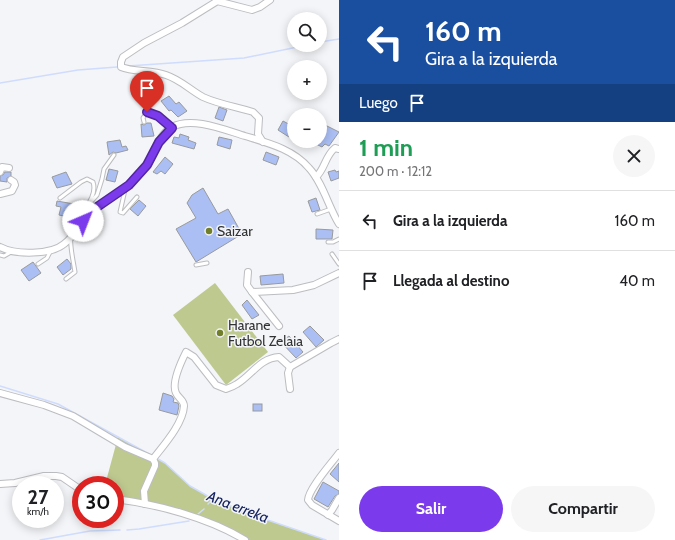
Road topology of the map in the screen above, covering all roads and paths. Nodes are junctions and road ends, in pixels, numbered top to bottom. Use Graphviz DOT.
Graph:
graph roads {
  1 [pos="270,0"];
  2 [pos="218,1"];
  3 [pos="144,122"];
  4 [pos="172,128"];
  5 [pos="263,142"];
  6 [pos="339,149"];
  7 [pos="114,155"];
  8 [pos="9,168"];
  9 [pos="0,172"];
  10 [pos="316,177"];
  11 [pos="12,180"];
  12 [pos="125,188"];
  13 [pos="0,194"];
  14 [pos="137,197"];
  15 [pos="60,198"];
  16 [pos="86,207"];
  17 [pos="331,209"];
  18 [pos="317,214"];
  19 [pos="339,224"];
  20 [pos="71,237"];
  21 [pos="339,239"];
  22 [pos="328,242"];
  23 [pos="0,247"];
  24 [pos="51,250"];
  25 [pos="11,252"];
  26 [pos="332,254"];
  27 [pos="0,255"];
  28 [pos="207,263"];
  29 [pos="38,264"];
  30 [pos="339,264"];
  31 [pos="196,265"];
  32 [pos="248,272"];
  33 [pos="339,273"];
  34 [pos="66,279"];
  35 [pos="252,292"];
  36 [pos="279,326"];
  37 [pos="339,339"];
  38 [pos="290,367"];
  39 [pos="290,389"];
  40 [pos="0,393"];
  41 [pos="339,453"];
  42 [pos="153,459"];
  43 [pos="0,484"];
  44 [pos="72,484"];
  45 [pos="339,498"];
  46 [pos="124,500"];
  47 [pos="145,504"];
  48 [pos="328,514"];
  49 [pos="339,521"];
  50 [pos="245,540"];
  1 -- 2 [label="street"];
  2 -- 5 [label="street"];
  3 -- 4 [label="lane"];
  4 -- 5 [label="street"];
  4 -- 12 [label="street"];
  5 -- 10 [label="street"];
  6 -- 10 [label="street"];
  7 -- 16 [label="lane"];
  8 -- 9 [label="street"];
  10 -- 17 [label="street"];
  11 -- 13 [label="street"];
  12 -- 14 [label="lane"];
  12 -- 20 [label="street"];
  15 -- 16 [label="lane"];
  16 -- 20 [label="lane"];
  17 -- 18 [label="lane"];
  17 -- 19 [label="street"];
  20 -- 24 [label="street"];
  20 -- 34 [label="lane"];
  21 -- 22 [label="lane"];
  23 -- 25 [label="street"];
  24 -- 25 [label="street"];
  24 -- 29 [label="lane"];
  25 -- 27 [label="lane"];
  26 -- 30 [label="lane"];
  28 -- 31 [label="lane"];
  32 -- 35 [label="street"];
  33 -- 35 [label="street"];
  35 -- 36 [label="street"];
  37 -- 38 [label="street"];
  38 -- 39 [label="street"];
  38 -- 42 [label="street"];
  40 -- 42 [label="street"];
  41 -- 48 [label="street"];
  42 -- 47 [label="street"];
  43 -- 44 [label="street"];
  45 -- 48 [label="street"];
  46 -- 47 [label="street"];
  47 -- 50 [label="street"];
  48 -- 49 [label="street"];
}
